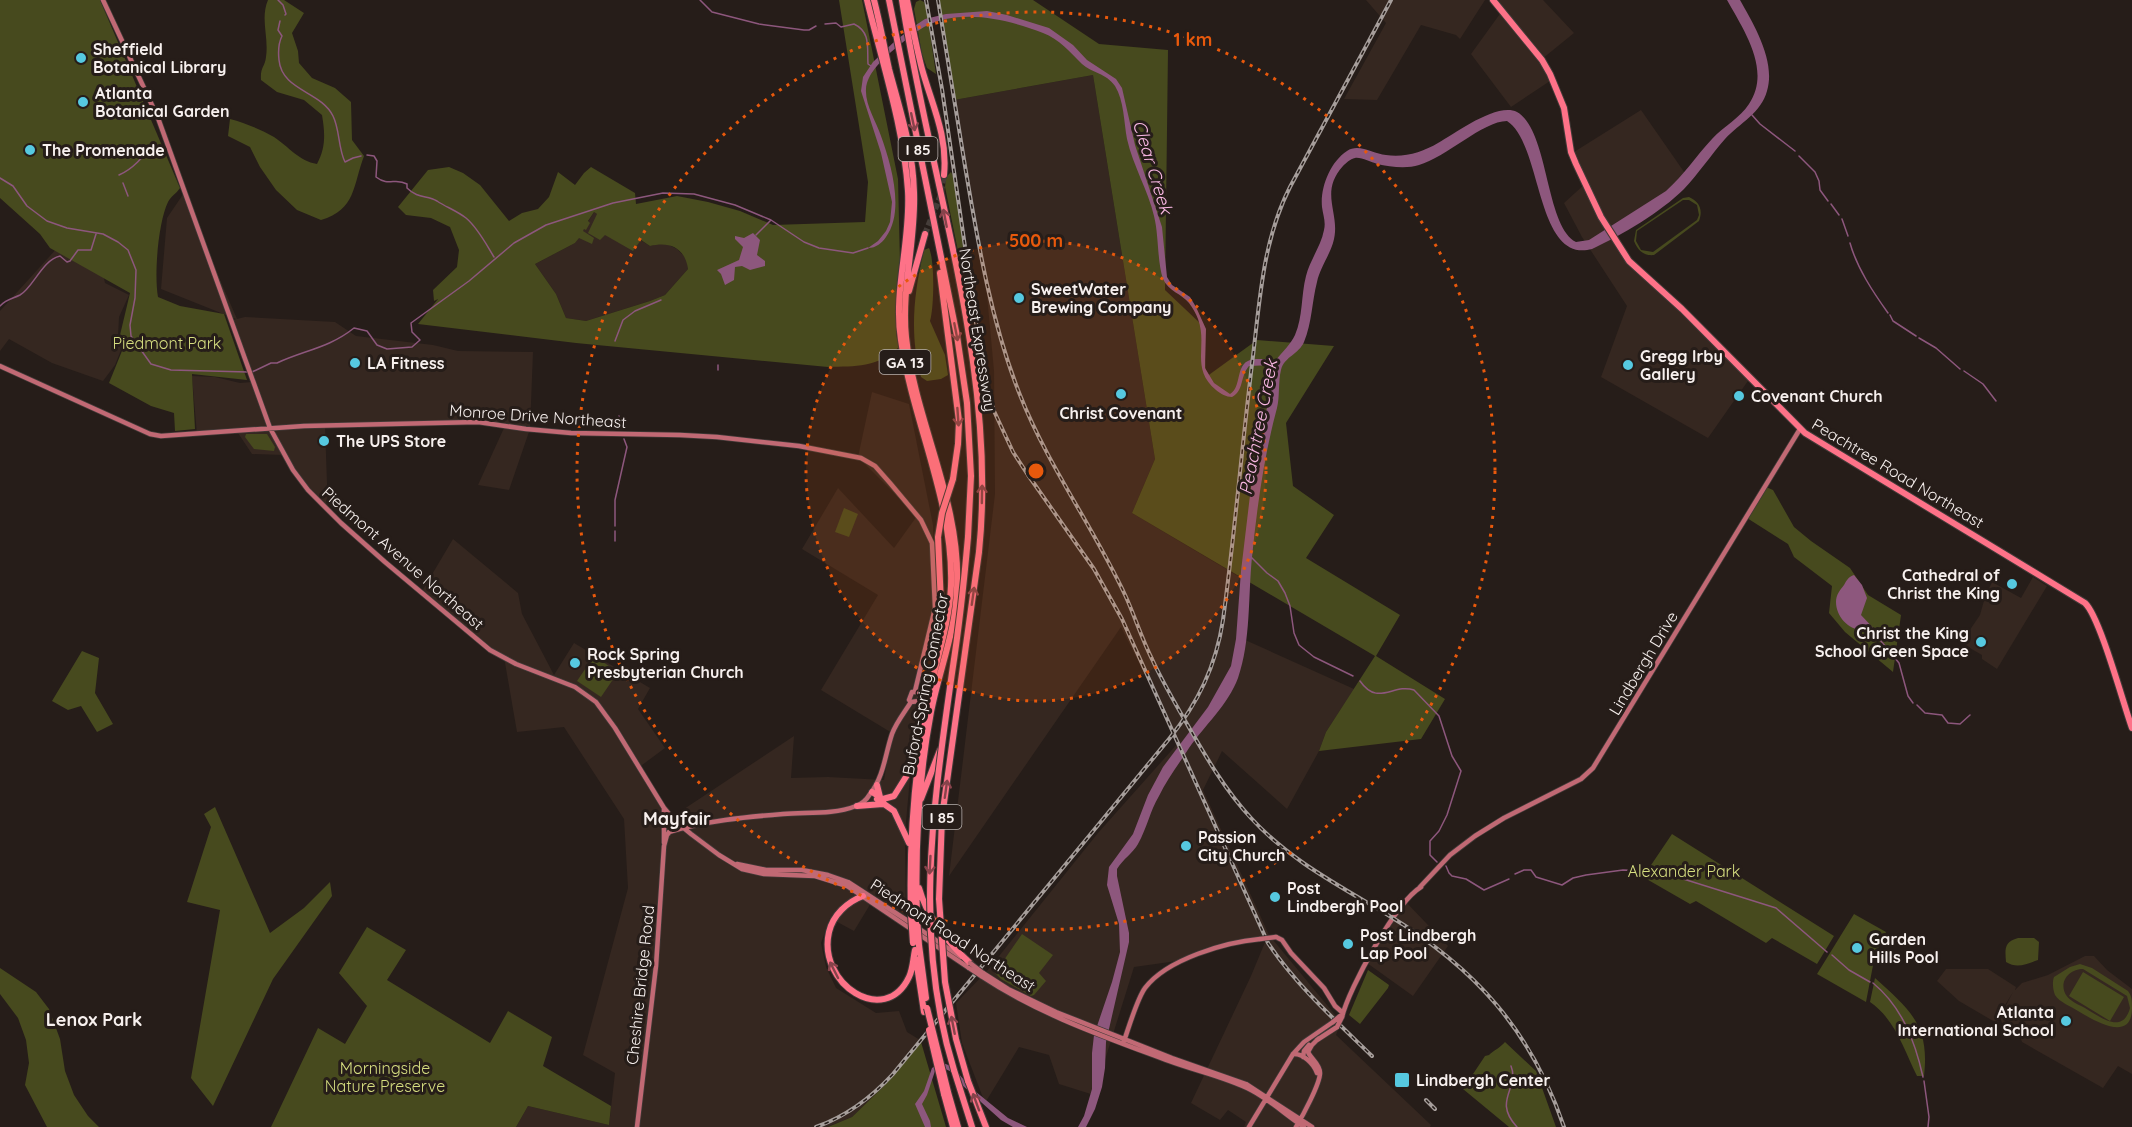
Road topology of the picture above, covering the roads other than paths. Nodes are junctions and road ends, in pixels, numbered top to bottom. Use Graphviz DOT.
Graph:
graph roads {
  1 [pos="103,0"];
  2 [pos="867,0"];
  3 [pos="874,0"];
  4 [pos="889,0"];
  5 [pos="902,0"];
  6 [pos="907,0"];
  7 [pos="1493,0"];
  8 [pos="908,18"];
  9 [pos="880,41"];
  10 [pos="915,53"];
  11 [pos="887,70"];
  12 [pos="944,174"];
  13 [pos="936,233"];
  14 [pos="925,234"];
  15 [pos="906,306"];
  16 [pos="0,366"];
  17 [pos="270,428"];
  18 [pos="1800,429"];
  19 [pos="946,496"];
  20 [pos="940,651"];
  21 [pos="915,691"];
  22 [pos="932,692"];
  23 [pos="911,702"];
  24 [pos="929,709"];
  25 [pos="2132,728"];
  26 [pos="921,740"];
  27 [pos="877,785"];
  28 [pos="871,793"];
  29 [pos="880,797"];
  30 [pos="884,804"];
  31 [pos="857,806"];
  32 [pos="664,808"];
  33 [pos="918,811"];
  34 [pos="678,823"];
  35 [pos="699,824"];
  36 [pos="667,832"];
  37 [pos="695,837"];
  38 [pos="911,849"];
  39 [pos="737,864"];
  40 [pos="916,877"];
  41 [pos="863,896"];
  42 [pos="914,916"];
  43 [pos="916,946"];
  44 [pos="970,966"];
  45 [pos="1341,1015"];
  46 [pos="1335,1024"];
  47 [pos="1318,1039"];
  48 [pos="1124,1041"];
  49 [pos="1293,1054"];
  50 [pos="1304,1057"];
  51 [pos="1319,1078"];
  52 [pos="946,1093"];
  53 [pos="1267,1098"];
  54 [pos="1308,1104"];
  55 [pos="1299,1123"];
  56 [pos="971,1125"];
  57 [pos="985,1125"];
  58 [pos="1312,1126"];
  59 [pos="637,1127"];
  60 [pos="953,1127"];
  61 [pos="958,1127"];
  62 [pos="1249,1127"];
  63 [pos="1304,1127"];
  1 -- 17 [label="main road, Piedmont Avenue Northeast"];
  2 -- 9 [label="highway, Buford-Spring Connector / GA 13"];
  3 -- 9 [label="highway, Buford-Spring Connector / GA 13"];
  4 -- 13 [label="highway, Northeast Expressway / I 85, one-way"];
  5 -- 8 [label="highway"];
  6 -- 8 [label="highway"];
  7 -- 18 [label="highway, Peachtree Road Northeast"];
  8 -- 10 [label="highway"];
  9 -- 11 [label="highway, Buford-Spring Connector / GA 13"];
  10 -- 12 [label="highway"];
  57 -- 10 [label="highway, Northeast Expressway / I 85, one-way, bridge"];
  11 -- 15 [label="highway, Buford-Spring Connector / GA 13"];
  11 -- 20 [label="highway, Buford-Spring Connector / GA 13"];
  13 -- 20 [label="highway, one-way, bridge"];
  13 -- 56 [label="highway, Northeast Expressway / I 85, one-way, bridge"];
  14 -- 15 [label="highway"];
  15 -- 19 [label="highway, Buford-Spring Connector / GA 13"];
  16 -- 17 [label="main road, Monroe Drive Northeast"];
  17 -- 21 [label="main road, Monroe Drive Northeast"];
  17 -- 32 [label="main road, Piedmont Avenue Northeast"];
  18 -- 25 [label="highway, Peachtree Road Northeast"];
  18 -- 45 [label="main road, Lindbergh Drive"];
  19 -- 22 [label="highway, Buford-Spring Connector / GA 13"];
  19 -- 33 [label="highway"];
  20 -- 22 [label="highway, Buford-Spring Connector / GA 13"];
  21 -- 23 [label="main road, Monroe Drive Northeast"];
  21 -- 23 [label="main road, Monroe Drive Northeast"];
  22 -- 24 [label="highway, Buford-Spring Connector / GA 13"];
  23 -- 27 [label="main road, Monroe Drive Northeast"];
  24 -- 26 [label="highway, Buford-Spring Connector / GA 13"];
  24 -- 33 [label="highway, Buford-Spring Connector / GA 13"];
  26 -- 29 [label="highway"];
  26 -- 38 [label="highway, Buford-Spring Connector / GA 13"];
  27 -- 28 [label="main road, Monroe Drive Northeast"];
  27 -- 29 [label="highway"];
  28 -- 29 [label="highway"];
  28 -- 30 [label="highway"];
  28 -- 31 [label="main road, Monroe Drive Northeast"];
  30 -- 31 [label="highway"];
  30 -- 38 [label="highway"];
  31 -- 35 [label="main road, Monroe Drive Northeast"];
  32 -- 34 [label="main road, Piedmont Avenue Northeast"];
  32 -- 36 [label="main road, Cheshire Bridge Road"];
  33 -- 40 [label="highway, Buford-Spring Connector / GA 13"];
  34 -- 35 [label="main road, Monroe Drive Northeast"];
  34 -- 36 [label="main road, Monroe Drive Northeast"];
  34 -- 36 [label="main road"];
  34 -- 37 [label="main road, Piedmont Road Northeast"];
  35 -- 37 [label="main road"];
  36 -- 59 [label="main road, Cheshire Bridge Road"];
  37 -- 39 [label="main road, Piedmont Road Northeast"];
  38 -- 42 [label="highway, Buford-Spring Connector / GA 13"];
  39 -- 41 [label="main road, Piedmont Road Northeast"];
  39 -- 44 [label="main road, Piedmont Road Northeast"];
  40 -- 42 [label="highway, Buford-Spring Connector / GA 13"];
  40 -- 44 [label="highway"];
  43 -- 41 [label="highway, one-way"];
  41 -- 44 [label="main road, Piedmont Road Northeast"];
  42 -- 43 [label="highway, Buford-Spring Connector / GA 13, bridge"];
  43 -- 52 [label="highway, Buford-Spring Connector / GA 13, bridge"];
  44 -- 48 [label="main road, Piedmont Road Northeast, bridge"];
  45 -- 46 [label="main road, Lindbergh Drive, bridge"];
  45 -- 48 [label="main road, bridge"];
  46 -- 47 [label="main road"];
  46 -- 49 [label="main road, Lindbergh Drive"];
  47 -- 50 [label="main road"];
  47 -- 51 [label="main road"];
  48 -- 53 [label="main road, Piedmont Road Northeast"];
  49 -- 50 [label="main road"];
  49 -- 53 [label="main road, Lindbergh Drive"];
  50 -- 51 [label="main road"];
  51 -- 54 [label="main road"];
  52 -- 60 [label="highway, Buford-Spring Connector / GA 13"];
  52 -- 61 [label="highway, Buford-Spring Connector / GA 13"];
  53 -- 55 [label="main road, Piedmont Road Northeast"];
  53 -- 62 [label="main road, Lindbergh Drive"];
  54 -- 55 [label="main road"];
  54 -- 58 [label="main road"];
  55 -- 58 [label="main road, Piedmont Road Northeast"];
  55 -- 63 [label="main road, Piedmont Road Northeast"];
}
